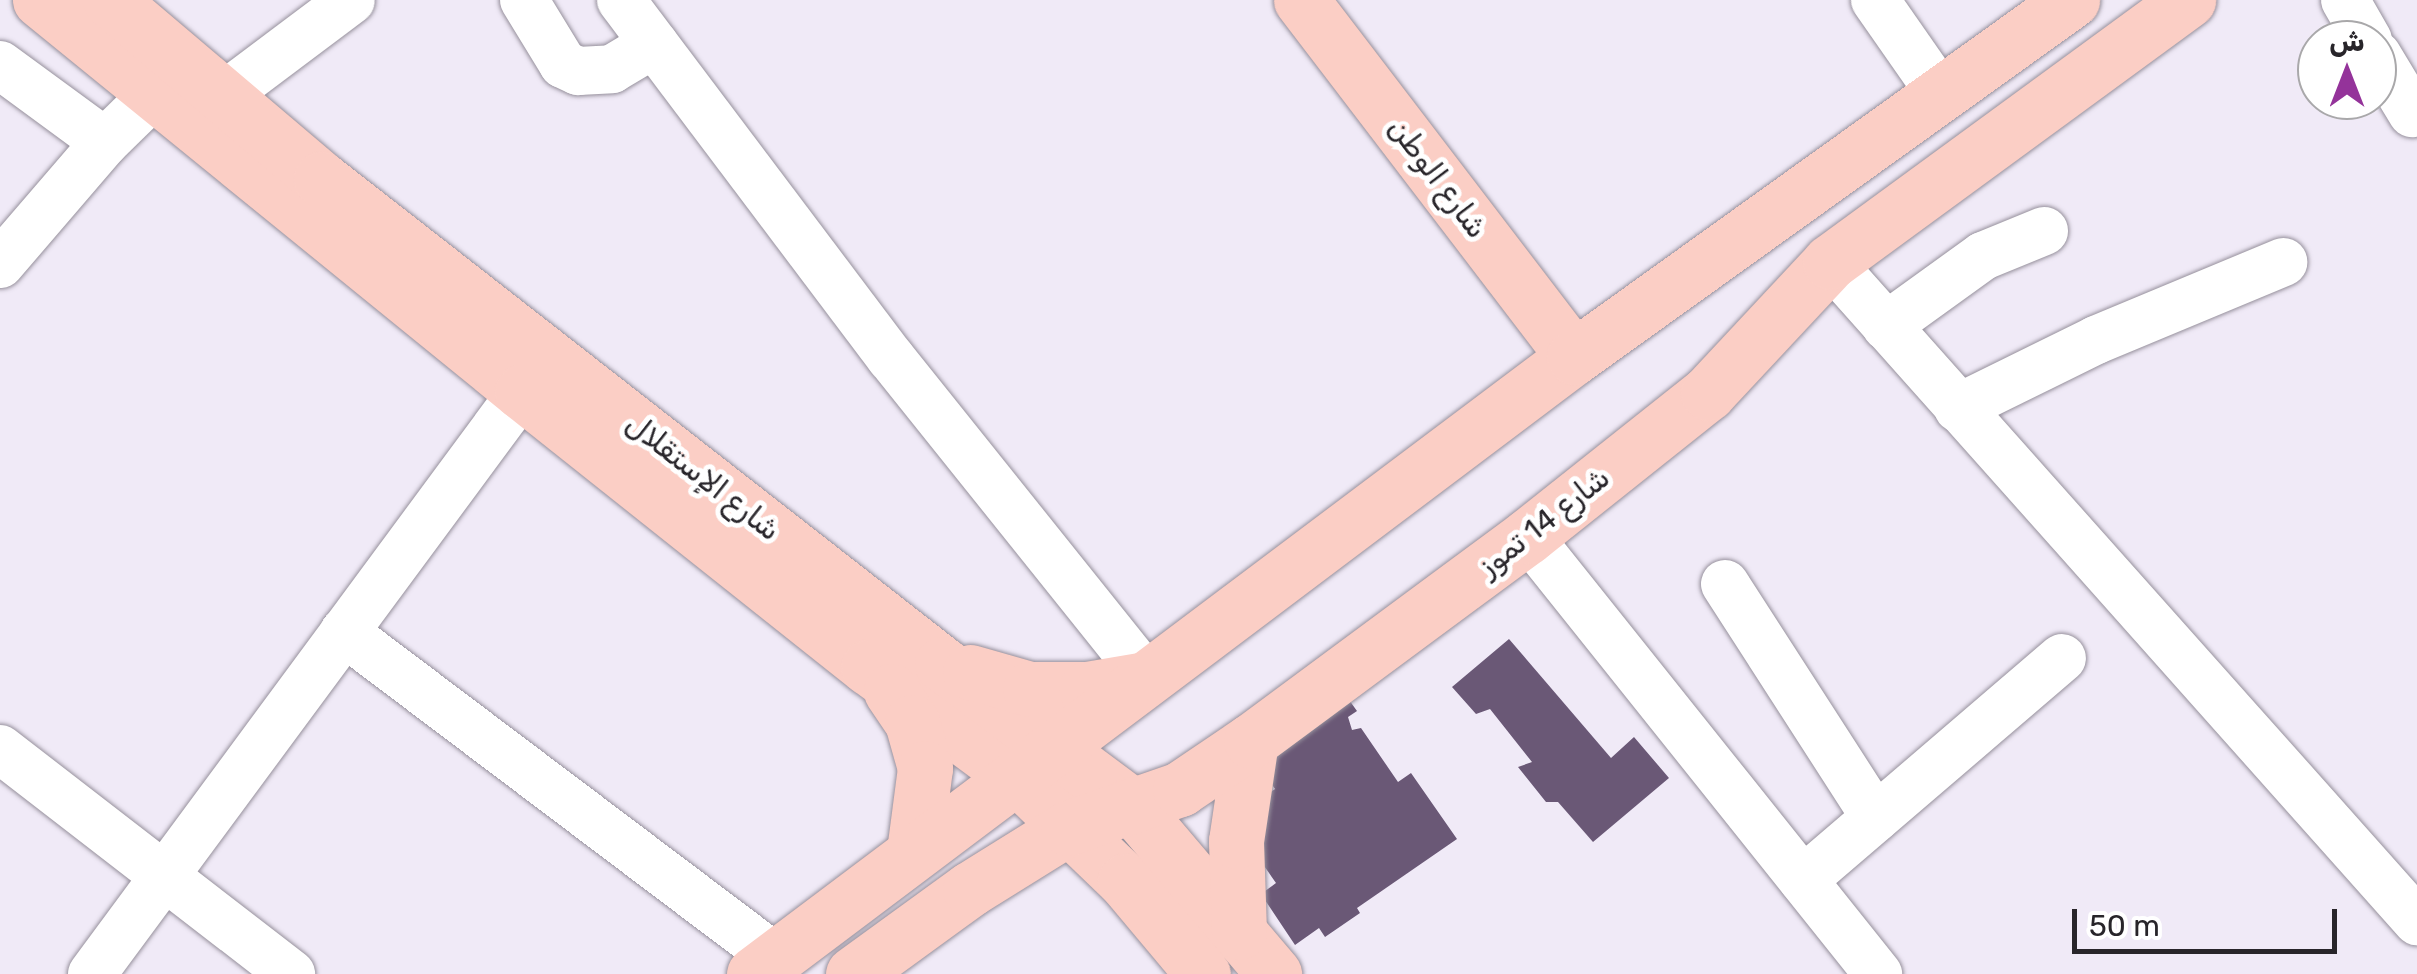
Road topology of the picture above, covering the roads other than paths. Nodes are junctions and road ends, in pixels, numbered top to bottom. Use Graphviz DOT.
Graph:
graph roads {
  1 [pos="40,0"];
  2 [pos="110,0"];
  3 [pos="351,0"];
  4 [pos="524,0"];
  5 [pos="622,0"];
  6 [pos="1302,0"];
  7 [pos="1875,0"];
  8 [pos="2072,0"];
  9 [pos="2188,0"];
  10 [pos="654,44"];
  11 [pos="0,65"];
  12 [pos="2397,88"];
  13 [pos="156,93"];
  14 [pos="222,96"];
  15 [pos="1942,96"];
  16 [pos="2412,112"];
  17 [pos="105,142"];
  18 [pos="2044,231"];
  19 [pos="1830,262"];
  20 [pos="2283,262"];
  21 [pos="0,264"];
  22 [pos="1886,326"];
  23 [pos="1574,356"];
  24 [pos="522,392"];
  25 [pos="1958,408"];
  26 [pos="1528,536"];
  27 [pos="1725,584"];
  28 [pos="344,632"];
  29 [pos="2062,658"];
  30 [pos="942,664"];
  31 [pos="868,667"];
  32 [pos="1148,678"];
  33 [pos="1251,741"];
  34 [pos="0,749"];
  35 [pos="1037,763"];
  36 [pos="1130,804"];
  37 [pos="1876,818"];
  38 [pos="1068,828"];
  39 [pos="914,852"];
  40 [pos="164,876"];
  41 [pos="1803,880"];
  42 [pos="2417,921"];
  43 [pos="1239,932"];
  44 [pos="765,966"];
  45 [pos="92,974"];
  46 [pos="291,974"];
  47 [pos="853,974"];
  48 [pos="1203,974"];
  49 [pos="1274,974"];
  50 [pos="1878,974"];
  1 -- 13 [label="main road, شارع الإستقلال"];
  2 -- 14 [label="main road, شارع الإستقلال"];
  3 -- 14 [label="street"];
  4 -- 10 [label="street"];
  5 -- 10 [label="street"];
  6 -- 23 [label="main road, شارع الوطن"];
  7 -- 15 [label="street"];
  8 -- 15 [label="main road"];
  9 -- 19 [label="main road, شارع 14 تموز"];
  10 -- 32 [label="street"];
  11 -- 17 [label="street"];
  12 -- 16 [label="street"];
  13 -- 17 [label="street"];
  13 -- 24 [label="main road, شارع الإستقلال"];
  14 -- 30 [label="main road, شارع الإستقلال"];
  15 -- 23 [label="main road"];
  17 -- 21 [label="street"];
  18 -- 22 [label="street"];
  19 -- 22 [label="street"];
  19 -- 26 [label="main road, شارع 14 تموز"];
  20 -- 25 [label="street"];
  22 -- 25 [label="street"];
  23 -- 32 [label="main road"];
  24 -- 28 [label="street"];
  24 -- 31 [label="main road, شارع الإستقلال"];
  25 -- 42 [label="street"];
  26 -- 33 [label="main road, شارع 14 تموز"];
  26 -- 41 [label="street"];
  27 -- 37 [label="street"];
  28 -- 40 [label="street"];
  28 -- 44 [label="street"];
  29 -- 37 [label="street"];
  30 -- 32 [label="main road"];
  30 -- 35 [label="main road, شارع الإستقلال"];
  31 -- 35 [label="main road, شارع الإستقلال"];
  31 -- 39 [label="main road"];
  32 -- 35 [label="main road"];
  33 -- 36 [label="main road, شارع 14 تموز"];
  33 -- 43 [label="main road"];
  34 -- 40 [label="street"];
  35 -- 36 [label="main road, شارع الإستقلال"];
  35 -- 38 [label="main road, شارع الإستقلال"];
  35 -- 39 [label="main road"];
  36 -- 38 [label="main road, شارع 14 تموز"];
  36 -- 43 [label="main road, شارع الإستقلال"];
  37 -- 41 [label="street"];
  38 -- 47 [label="main road, شارع 14 تموز"];
  38 -- 48 [label="main road, شارع الإستقلال"];
  39 -- 44 [label="main road"];
  40 -- 45 [label="street"];
  40 -- 46 [label="street"];
  41 -- 50 [label="street"];
  43 -- 49 [label="main road, شارع الإستقلال"];
}
